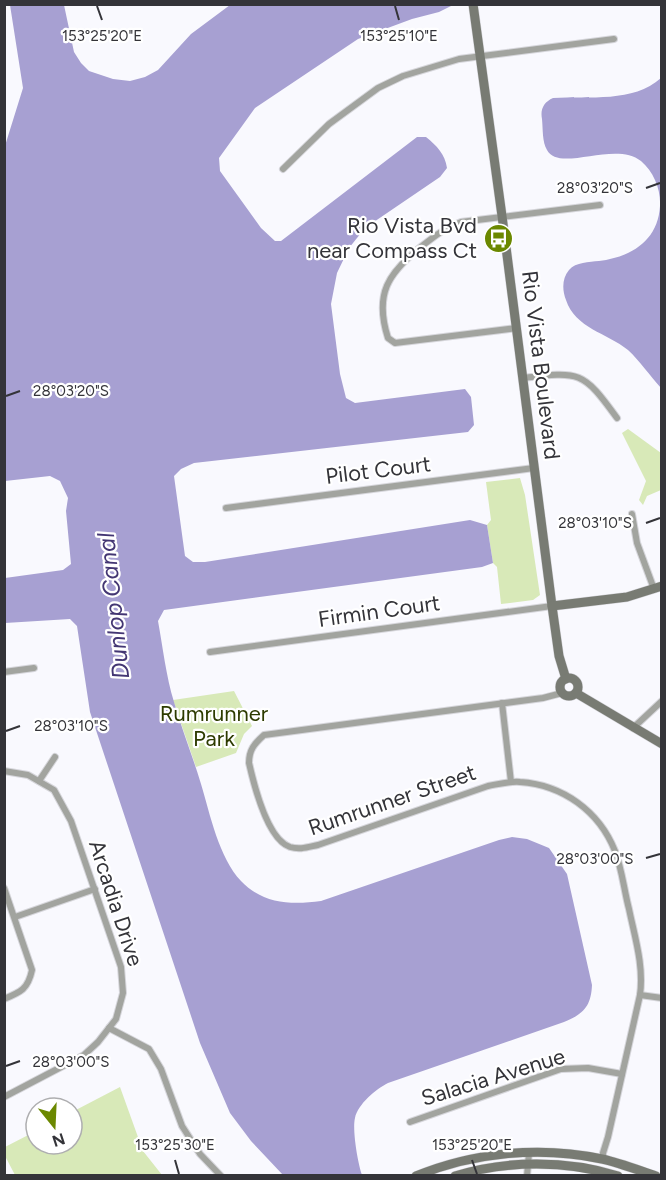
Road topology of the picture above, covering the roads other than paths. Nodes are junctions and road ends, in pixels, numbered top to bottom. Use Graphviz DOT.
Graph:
graph roads {
  1 [pos="475,4"];
  2 [pos="614,39"];
  3 [pos="481,55"];
  4 [pos="283,169"];
  5 [pos="600,205"];
  6 [pos="502,216"];
  7 [pos="517,328"];
  8 [pos="523,378"];
  9 [pos="616,418"];
  10 [pos="534,468"];
  11 [pos="226,508"];
  12 [pos="632,514"];
  13 [pos="658,588"];
  14 [pos="552,606"];
  15 [pos="210,652"];
  16 [pos="34,668"];
  17 [pos="4,672"];
  18 [pos="566,679"];
  19 [pos="562,693"];
  20 [pos="576,693"];
  21 [pos="662,701"];
  22 [pos="502,703"];
  23 [pos="633,728"];
  24 [pos="662,744"];
  25 [pos="55,757"];
  26 [pos="4,771"];
  27 [pos="39,782"];
  28 [pos="511,782"];
  29 [pos="4,888"];
  30 [pos="94,890"];
  31 [pos="15,917"];
  32 [pos="640,995"];
  33 [pos="662,998"];
  34 [pos="4,999"];
  35 [pos="109,1028"];
  36 [pos="622,1074"];
  37 [pos="4,1097"];
  38 [pos="410,1122"];
  39 [pos="529,1153"];
  40 [pos="603,1159"];
  41 [pos="527,1164"];
  42 [pos="600,1171"];
  43 [pos="221,1176"];
  44 [pos="416,1176"];
  45 [pos="455,1176"];
  46 [pos="527,1176"];
  47 [pos="618,1176"];
  48 [pos="656,1176"];
  1 -- 3 [label="street, Rio Vista Boulevard"];
  2 -- 3 [label="street"];
  3 -- 4 [label="street"];
  3 -- 6 [label="street, Rio Vista Boulevard"];
  5 -- 6 [label="street"];
  6 -- 7 [label="street, Rio Vista Boulevard"];
  6 -- 7 [label="street"];
  7 -- 8 [label="street, Rio Vista Boulevard"];
  8 -- 9 [label="street"];
  8 -- 10 [label="street, Rio Vista Boulevard"];
  10 -- 11 [label="street, Pilot Court"];
  10 -- 14 [label="street, Rio Vista Boulevard"];
  12 -- 13 [label="street"];
  13 -- 14 [label="street"];
  14 -- 15 [label="street, Firmin Court"];
  14 -- 18 [label="street, Rio Vista Boulevard"];
  16 -- 17 [label="street"];
  18 -- 19 [label="street"];
  18 -- 20 [label="street"];
  19 -- 20 [label="street"];
  19 -- 22 [label="street, Rumrunner Street"];
  20 -- 23 [label="street"];
  21 -- 23 [label="street"];
  22 -- 28 [label="street"];
  22 -- 28 [label="street, Rumrunner Street"];
  23 -- 24 [label="street"];
  25 -- 27 [label="street"];
  26 -- 27 [label="street, Arcadia Drive"];
  27 -- 30 [label="street, Arcadia Drive"];
  28 -- 32 [label="street, Rumrunner Street"];
  29 -- 31 [label="street"];
  30 -- 31 [label="street"];
  30 -- 35 [label="street, Arcadia Drive"];
  31 -- 34 [label="street"];
  32 -- 33 [label="street"];
  32 -- 36 [label="street, Rumrunner Street"];
  35 -- 37 [label="street, Arcadia Drive"];
  35 -- 43 [label="street"];
  36 -- 38 [label="street, Salacia Avenue"];
  36 -- 40 [label="street, Rumrunner Street"];
  39 -- 40 [label="street"];
  39 -- 41 [label="street"];
  39 -- 44 [label="street"];
  40 -- 42 [label="street, Rumrunner Street"];
  40 -- 48 [label="street"];
  41 -- 42 [label="street"];
  41 -- 45 [label="street"];
  41 -- 46 [label="street"];
  42 -- 47 [label="street"];
}
